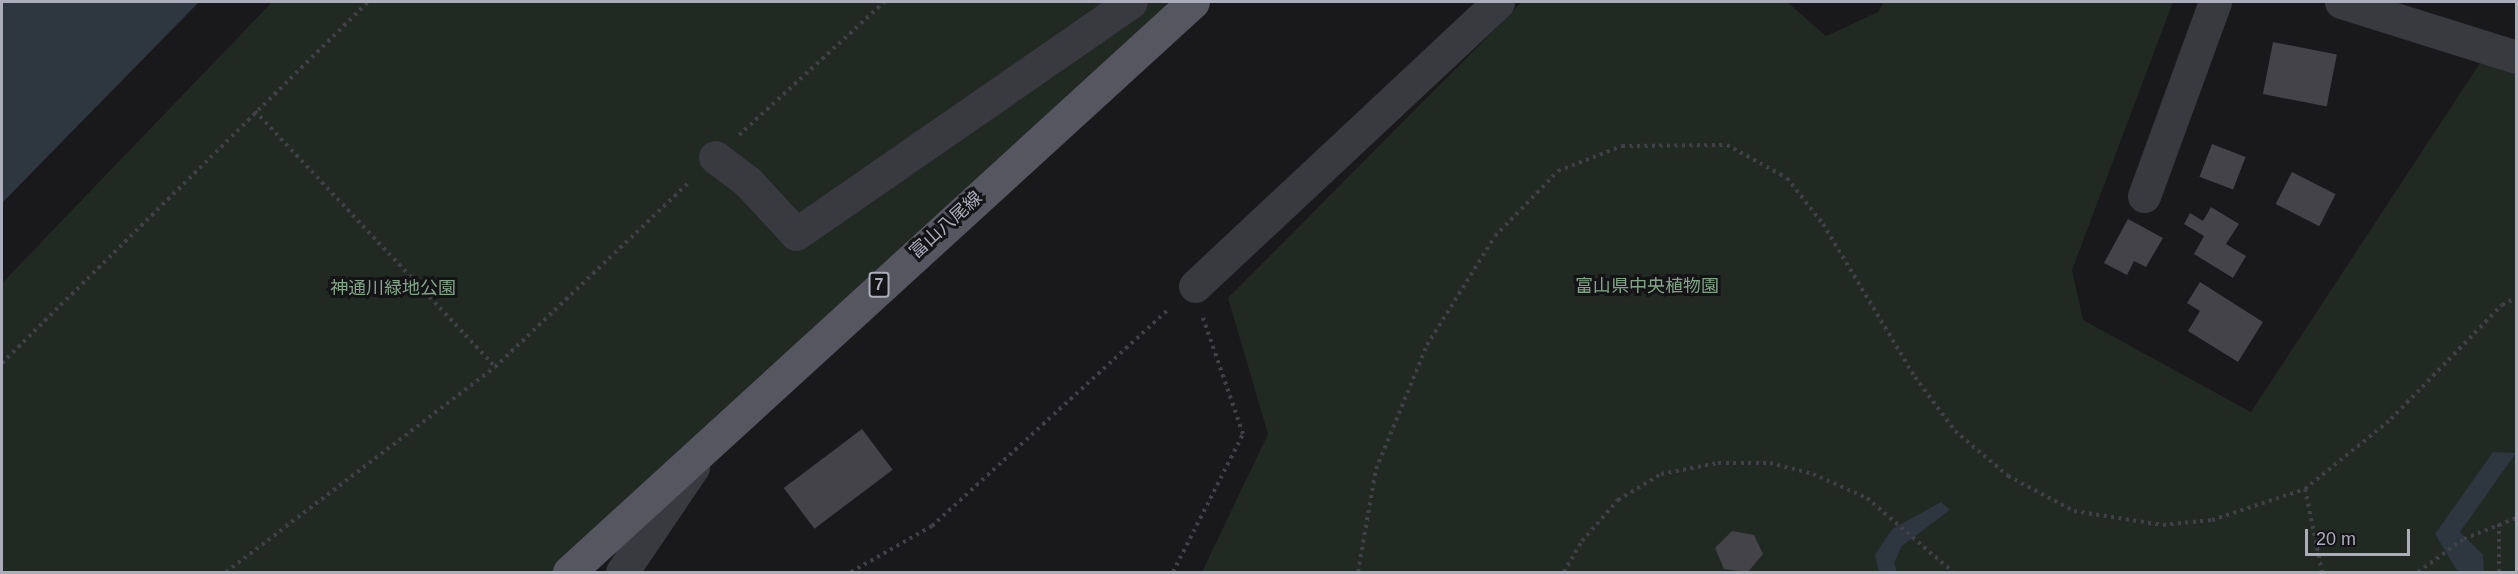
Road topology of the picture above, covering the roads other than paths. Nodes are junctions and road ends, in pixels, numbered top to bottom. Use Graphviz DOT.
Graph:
graph roads {
  1 [pos="1131,2"];
  2 [pos="1192,2"];
  3 [pos="1498,2"];
  4 [pos="2215,2"];
  5 [pos="2341,2"];
  6 [pos="2517,57"];
  7 [pos="715,157"];
  8 [pos="2144,196"];
  9 [pos="1195,286"];
  10 [pos="703,453"];
  11 [pos="569,573"];
  12 [pos="622,573"];
  1 -- 7 [label="street"];
  2 -- 10 [label="main road, 富山八尾線 / 7"];
  3 -- 9 [label="street"];
  4 -- 8 [label="street"];
  5 -- 6 [label="street"];
  10 -- 11 [label="main road, 富山八尾線 / 7"];
  10 -- 12 [label="street"];
}
